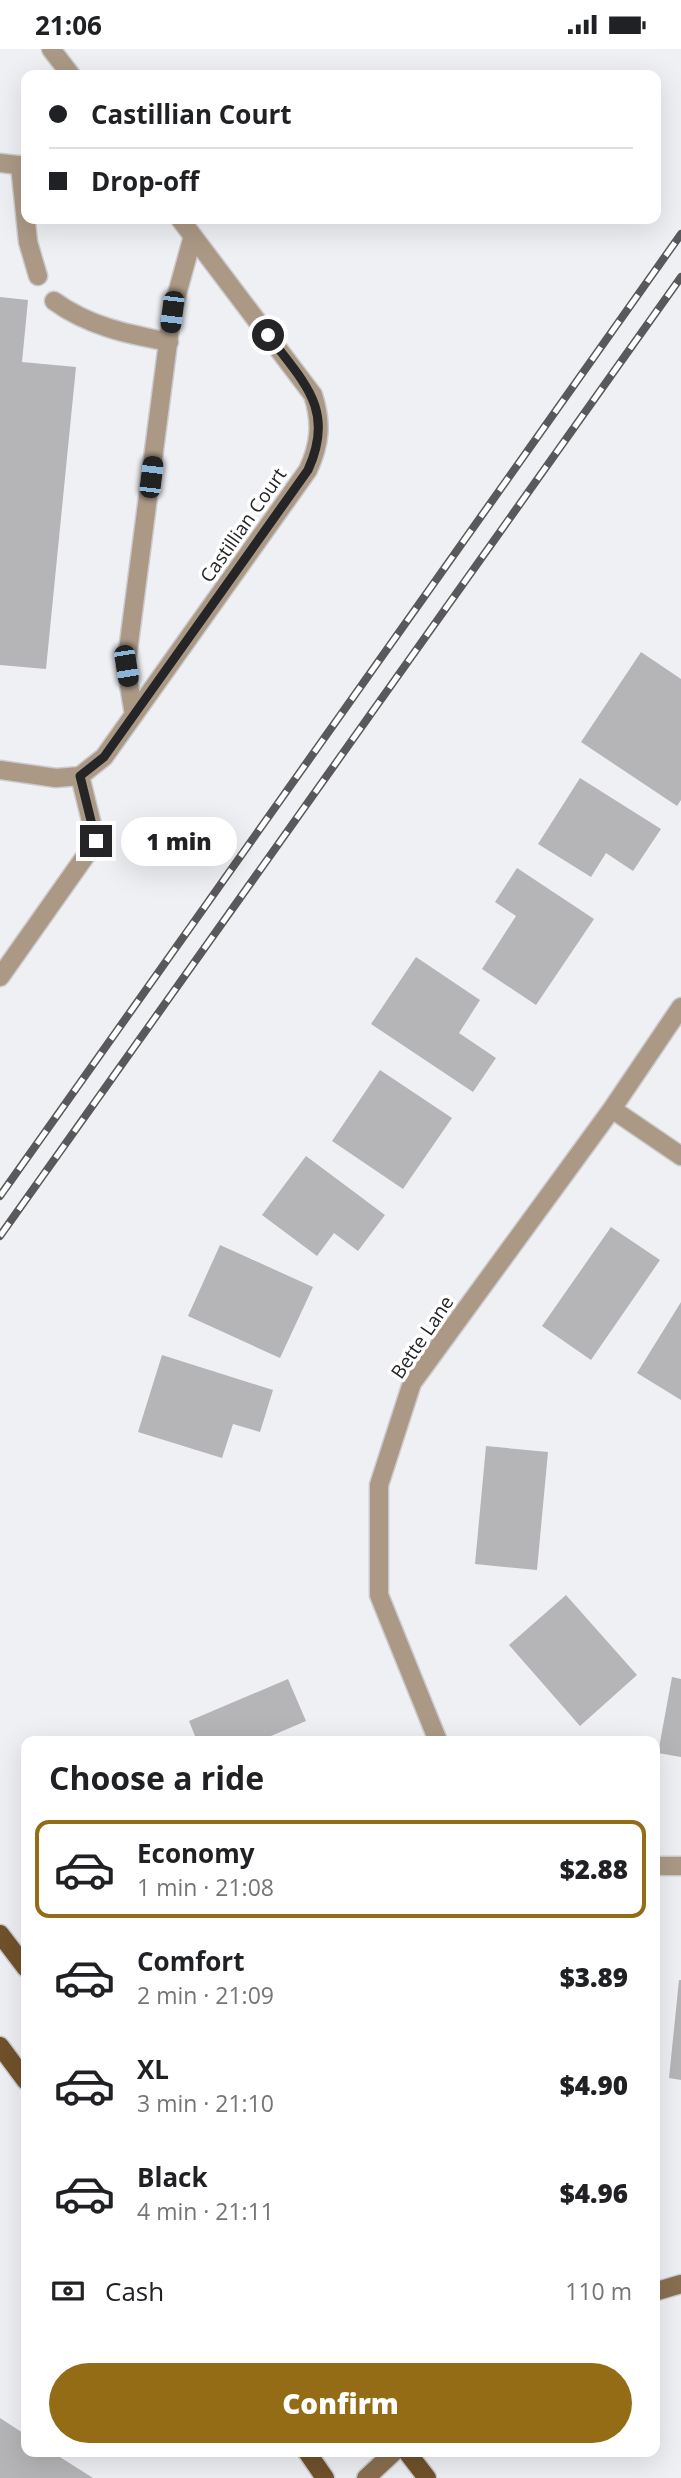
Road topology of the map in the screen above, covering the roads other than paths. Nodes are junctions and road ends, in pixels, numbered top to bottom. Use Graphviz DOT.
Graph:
graph roads {
  1 [pos="51,49"];
  2 [pos="67,70"];
  3 [pos="0,163"];
  4 [pos="21,166"];
  5 [pos="27,224"];
  6 [pos="184,224"];
  7 [pos="193,236"];
  8 [pos="38,276"];
  9 [pos="54,301"];
  10 [pos="169,342"];
  11 [pos="134,715"];
  12 [pos="0,770"];
  13 [pos="80,776"];
  14 [pos="1,975"];
  15 [pos="681,1007"];
  16 [pos="612,1109"];
  17 [pos="681,1156"];
  18 [pos="436,1736"];
  19 [pos="660,1866"];
  20 [pos="681,1866"];
  21 [pos="0,1934"];
  22 [pos="21,1961"];
  23 [pos="0,2046"];
  24 [pos="21,2074"];
  25 [pos="681,2284"];
  26 [pos="660,2290"];
  27 [pos="311,2457"];
  28 [pos="389,2457"];
  29 [pos="411,2457"];
  30 [pos="326,2478"];
  31 [pos="366,2478"];
  32 [pos="426,2478"];
  1 -- 2 [label="street"];
  3 -- 4 [label="street"];
  5 -- 8 [label="street"];
  6 -- 7 [label="street, Castillian Court"];
  7 -- 10 [label="street"];
  7 -- 11 [label="street, Castillian Court"];
  9 -- 10 [label="street"];
  10 -- 11 [label="street"];
  11 -- 13 [label="street, Castillian Court"];
  12 -- 13 [label="street"];
  13 -- 14 [label="street"];
  15 -- 16 [label="street, Bette Lane"];
  16 -- 17 [label="street"];
  16 -- 18 [label="street, Bette Lane"];
  19 -- 20 [label="street"];
  21 -- 22 [label="main road"];
  23 -- 24 [label="main road"];
  25 -- 26 [label="main road"];
  27 -- 30 [label="main road"];
  28 -- 31 [label="main road"];
  29 -- 32 [label="main road"];
}
